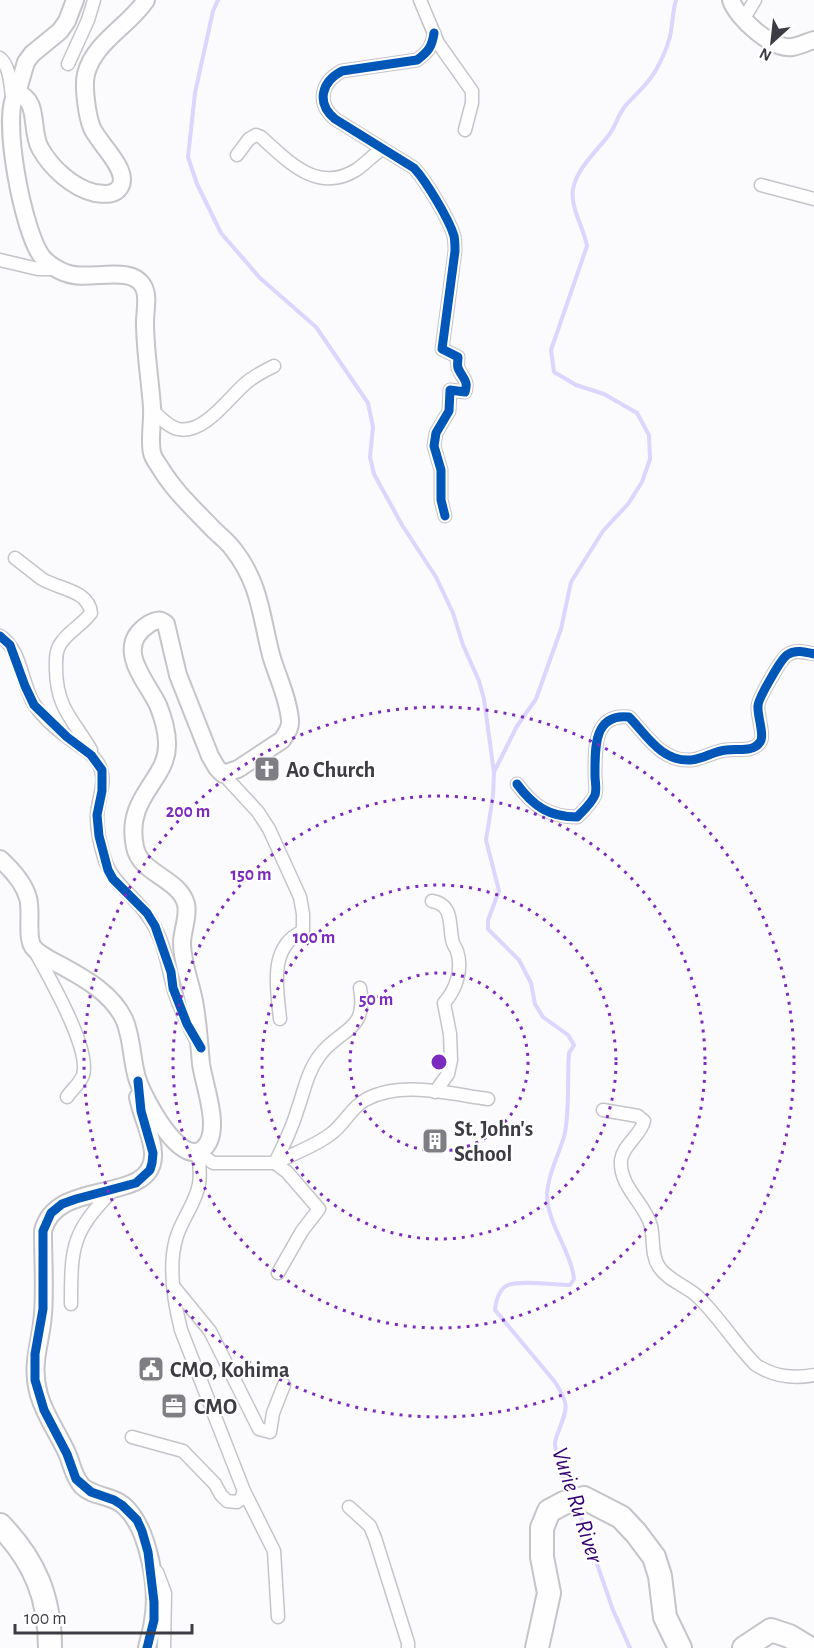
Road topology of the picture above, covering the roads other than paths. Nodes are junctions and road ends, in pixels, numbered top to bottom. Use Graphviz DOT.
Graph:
graph roads {
  1 [pos="75,0"];
  2 [pos="94,0"];
  3 [pos="146,0"];
  4 [pos="420,0"];
  5 [pos="731,0"];
  6 [pos="755,0"];
  7 [pos="742,20"];
  8 [pos="435,33"];
  9 [pos="814,39"];
  10 [pos="790,48"];
  11 [pos="814,48"];
  12 [pos="0,58"];
  13 [pos="68,64"];
  14 [pos="15,94"];
  15 [pos="465,130"];
  16 [pos="382,149"];
  17 [pos="237,155"];
  18 [pos="761,185"];
  19 [pos="814,199"];
  20 [pos="0,260"];
  21 [pos="58,269"];
  22 [pos="274,366"];
  23 [pos="152,410"];
  24 [pos="446,516"];
  25 [pos="15,558"];
  26 [pos="0,627"];
  27 [pos="0,636"];
  28 [pos="10,645"];
  29 [pos="814,654"];
  30 [pos="97,762"];
  31 [pos="223,774"];
  32 [pos="517,784"];
  33 [pos="0,859"];
  34 [pos="432,902"];
  35 [pos="33,947"];
  36 [pos="360,988"];
  37 [pos="280,1019"];
  38 [pos="201,1048"];
  39 [pos="138,1081"];
  40 [pos="435,1092"];
  41 [pos="67,1097"];
  42 [pos="488,1100"];
  43 [pos="603,1110"];
  44 [pos="198,1152"];
  45 [pos="275,1162"];
  46 [pos="115,1188"];
  47 [pos="279,1273"];
  48 [pos="174,1287"];
  49 [pos="71,1304"];
  50 [pos="814,1375"];
  51 [pos="284,1385"];
  52 [pos="132,1437"];
  53 [pos="244,1491"];
  54 [pos="349,1507"];
  55 [pos="0,1525"];
  56 [pos="148,1552"];
  57 [pos="278,1617"];
  58 [pos="50,1648"];
  59 [pos="147,1648"];
  60 [pos="164,1648"];
  61 [pos="408,1648"];
  62 [pos="537,1648"];
  63 [pos="680,1648"];
  64 [pos="744,1648"];
  65 [pos="809,1648"];
  1 -- 14 [label="main road"];
  2 -- 13 [label="street"];
  3 -- 14 [label="main road"];
  4 -- 8 [label="street"];
  5 -- 7 [label="main road"];
  6 -- 7 [label="street"];
  7 -- 10 [label="main road"];
  8 -- 15 [label="street"];
  8 -- 16 [label="street"];
  9 -- 10 [label="main road"];
  10 -- 11 [label="main road"];
  12 -- 14 [label="street"];
  14 -- 21 [label="main road"];
  16 -- 17 [label="street"];
  16 -- 24 [label="street"];
  18 -- 19 [label="street"];
  20 -- 21 [label="street"];
  21 -- 23 [label="main road"];
  22 -- 23 [label="street"];
  23 -- 31 [label="main road"];
  25 -- 30 [label="street"];
  26 -- 28 [label="street"];
  27 -- 28 [label="street"];
  28 -- 30 [label="street"];
  29 -- 32 [label="street"];
  30 -- 38 [label="street"];
  31 -- 37 [label="street"];
  31 -- 38 [label="main road"];
  33 -- 35 [label="main road"];
  34 -- 40 [label="street"];
  35 -- 39 [label="main road"];
  35 -- 41 [label="street"];
  36 -- 45 [label="street"];
  38 -- 44 [label="main road"];
  39 -- 44 [label="main road"];
  39 -- 46 [label="main road"];
  40 -- 42 [label="street"];
  40 -- 45 [label="street"];
  43 -- 50 [label="street"];
  44 -- 45 [label="street"];
  44 -- 48 [label="street"];
  45 -- 47 [label="street"];
  46 -- 49 [label="street"];
  46 -- 56 [label="main road"];
  48 -- 51 [label="street"];
  48 -- 53 [label="street"];
  52 -- 53 [label="street"];
  53 -- 57 [label="street"];
  54 -- 61 [label="street"];
  55 -- 58 [label="highway"];
  56 -- 59 [label="main road"];
  56 -- 60 [label="street"];
  62 -- 63 [label="highway"];
  64 -- 65 [label="highway"];
}
